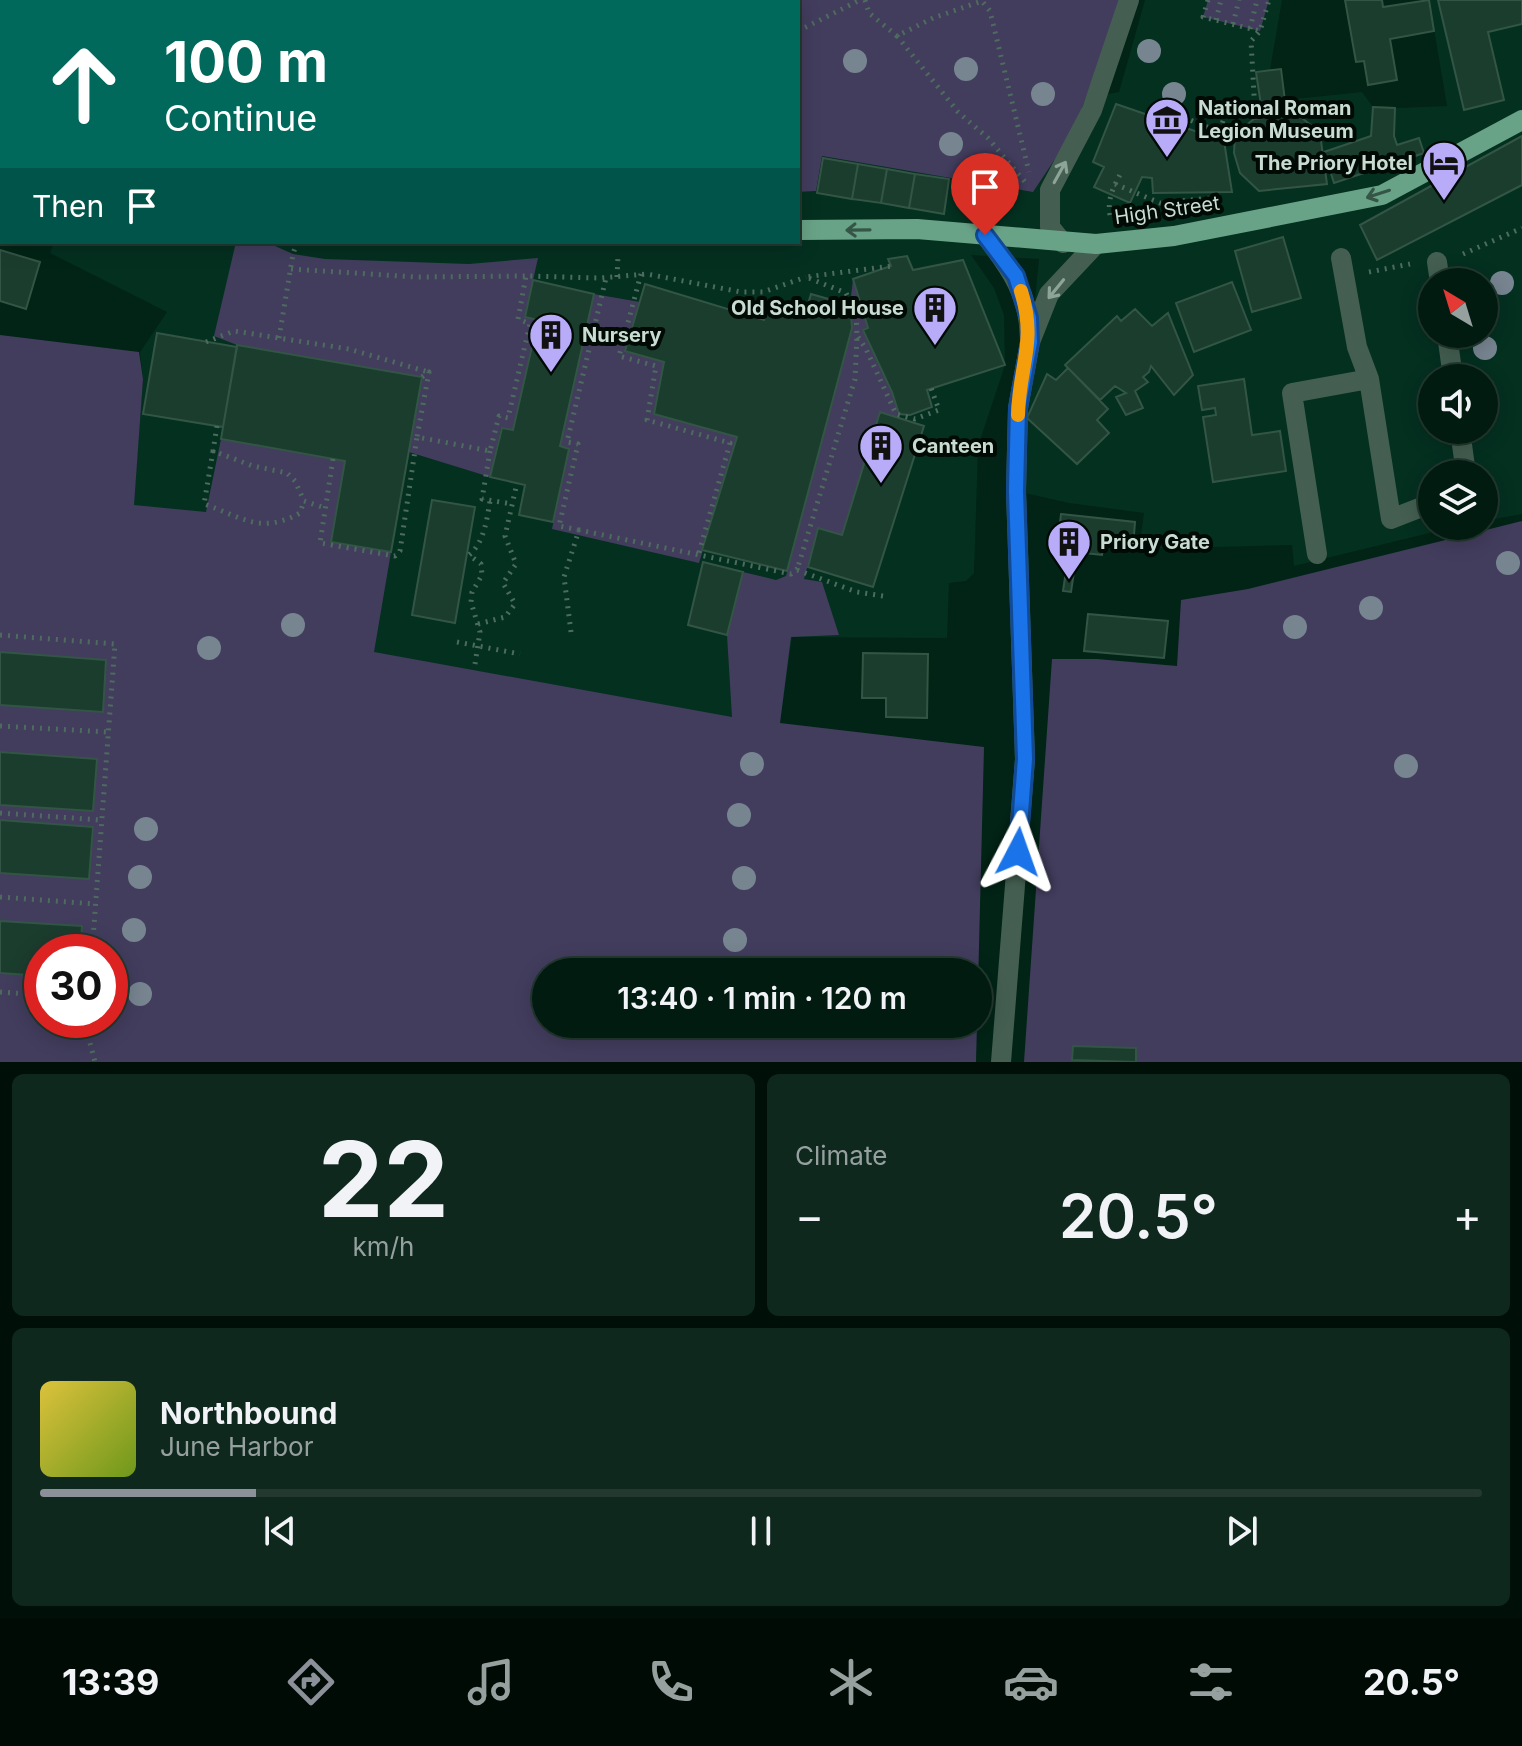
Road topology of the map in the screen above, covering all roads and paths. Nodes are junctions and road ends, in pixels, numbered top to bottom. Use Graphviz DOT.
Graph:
graph roads {
  1 [pos="862,0"];
  2 [pos="1129,0"];
  3 [pos="1208,0"];
  4 [pos="1221,0"];
  5 [pos="1239,0"];
  6 [pos="1257,0"];
  7 [pos="1269,0"];
  8 [pos="1216,20"];
  9 [pos="1233,24"];
  10 [pos="1250,29"];
  11 [pos="800,30"];
  12 [pos="1260,31"];
  13 [pos="897,36"];
  14 [pos="1522,120"];
  15 [pos="1174,124"];
  16 [pos="1122,171"];
  17 [pos="1115,184"];
  18 [pos="1160,203"];
  19 [pos="1108,205"];
  20 [pos="1522,228"];
  21 [pos="800,230"];
  22 [pos="985,235"];
  23 [pos="1063,243"];
  24 [pos="297,244"];
  25 [pos="1096,244"];
  26 [pos="618,256"];
  27 [pos="1341,258"];
  28 [pos="891,266"];
  29 [pos="1430,268"];
  30 [pos="1446,268"];
  31 [pos="291,269"];
  32 [pos="641,274"];
  33 [pos="526,276"];
  34 [pos="617,277"];
  35 [pos="806,277"];
  36 [pos="606,278"];
  37 [pos="857,336"];
  38 [pos="279,338"];
  39 [pos="206,342"];
  40 [pos="1030,342"];
  41 [pos="429,372"];
  42 [pos="422,377"];
  43 [pos="1369,379"];
  44 [pos="931,388"];
  45 [pos="217,426"];
  46 [pos="417,437"];
  47 [pos="213,451"];
  48 [pos="490,451"];
  49 [pos="333,459"];
  50 [pos="517,483"];
  51 [pos="304,501"];
  52 [pos="490,501"];
  53 [pos="512,504"];
  54 [pos="325,508"];
  55 [pos="1418,508"];
  56 [pos="579,530"];
  57 [pos="1317,554"];
  58 [pos="698,556"];
  59 [pos="798,567"];
  60 [pos="883,596"];
  61 [pos="478,624"];
  62 [pos="571,632"];
  63 [pos="0,635"];
  64 [pos="457,642"];
  65 [pos="478,646"];
  66 [pos="520,654"];
  67 [pos="475,664"];
  68 [pos="0,726"];
  69 [pos="108,732"];
  70 [pos="0,813"];
  71 [pos="101,820"];
  72 [pos="0,897"];
  73 [pos="95,904"];
  74 [pos="93,934"];
  75 [pos="0,992"];
  76 [pos="24,994"];
  77 [pos="89,1038"];
  78 [pos="95,1062"];
  79 [pos="1001,1062"];
  1 -- 11 [label="path"];
  1 -- 13 [label="path"];
  23 -- 2 [label="street, one-way"];
  3 -- 8 [label="path"];
  4 -- 8 [label="path"];
  5 -- 9 [label="path"];
  6 -- 10 [label="path"];
  7 -- 12 [label="path"];
  8 -- 9 [label="path"];
  9 -- 10 [label="path"];
  10 -- 12 [label="path"];
  12 -- 15 [label="path"];
  13 -- 13 [label="path"];
  14 -- 25 [label="main road, High Street, one-way"];
  16 -- 17 [label="path"];
  17 -- 18 [label="path"];
  17 -- 19 [label="path"];
  20 -- 30 [label="path"];
  22 -- 21 [label="main road, High Street, one-way"];
  22 -- 23 [label="main road, High Street"];
  22 -- 40 [label="street"];
  23 -- 25 [label="main road, High Street"];
  24 -- 31 [label="path"];
  25 -- 40 [label="street, one-way"];
  26 -- 34 [label="path"];
  27 -- 29 [label="path"];
  27 -- 43 [label="street"];
  28 -- 35 [label="path"];
  31 -- 33 [label="path"];
  31 -- 38 [label="path"];
  32 -- 34 [label="path"];
  32 -- 35 [label="path"];
  32 -- 58 [label="path"];
  33 -- 36 [label="path"];
  33 -- 48 [label="path"];
  34 -- 36 [label="path"];
  35 -- 37 [label="path"];
  36 -- 56 [label="path"];
  37 -- 44 [label="path"];
  37 -- 59 [label="path"];
  38 -- 39 [label="path"];
  38 -- 41 [label="path"];
  40 -- 79 [label="street"];
  41 -- 42 [label="path"];
  41 -- 46 [label="path"];
  43 -- 55 [label="street"];
  43 -- 57 [label="street"];
  45 -- 47 [label="path"];
  46 -- 48 [label="path"];
  46 -- 54 [label="path"];
  47 -- 51 [label="path"];
  47 -- 51 [label="path"];
  48 -- 52 [label="path"];
  49 -- 54 [label="path"];
  50 -- 53 [label="path"];
  51 -- 54 [label="path"];
  52 -- 53 [label="path"];
  52 -- 61 [label="path"];
  53 -- 61 [label="path"];
  56 -- 58 [label="path"];
  56 -- 62 [label="path"];
  58 -- 59 [label="path"];
  59 -- 60 [label="path"];
  61 -- 65 [label="path"];
  63 -- 69 [label="path"];
  64 -- 65 [label="path"];
  65 -- 66 [label="path"];
  65 -- 67 [label="path"];
  68 -- 69 [label="path"];
  69 -- 71 [label="path"];
  70 -- 71 [label="path"];
  71 -- 73 [label="path"];
  72 -- 73 [label="path"];
  73 -- 74 [label="path"];
  75 -- 76 [label="path"];
  77 -- 78 [label="path"];
}
